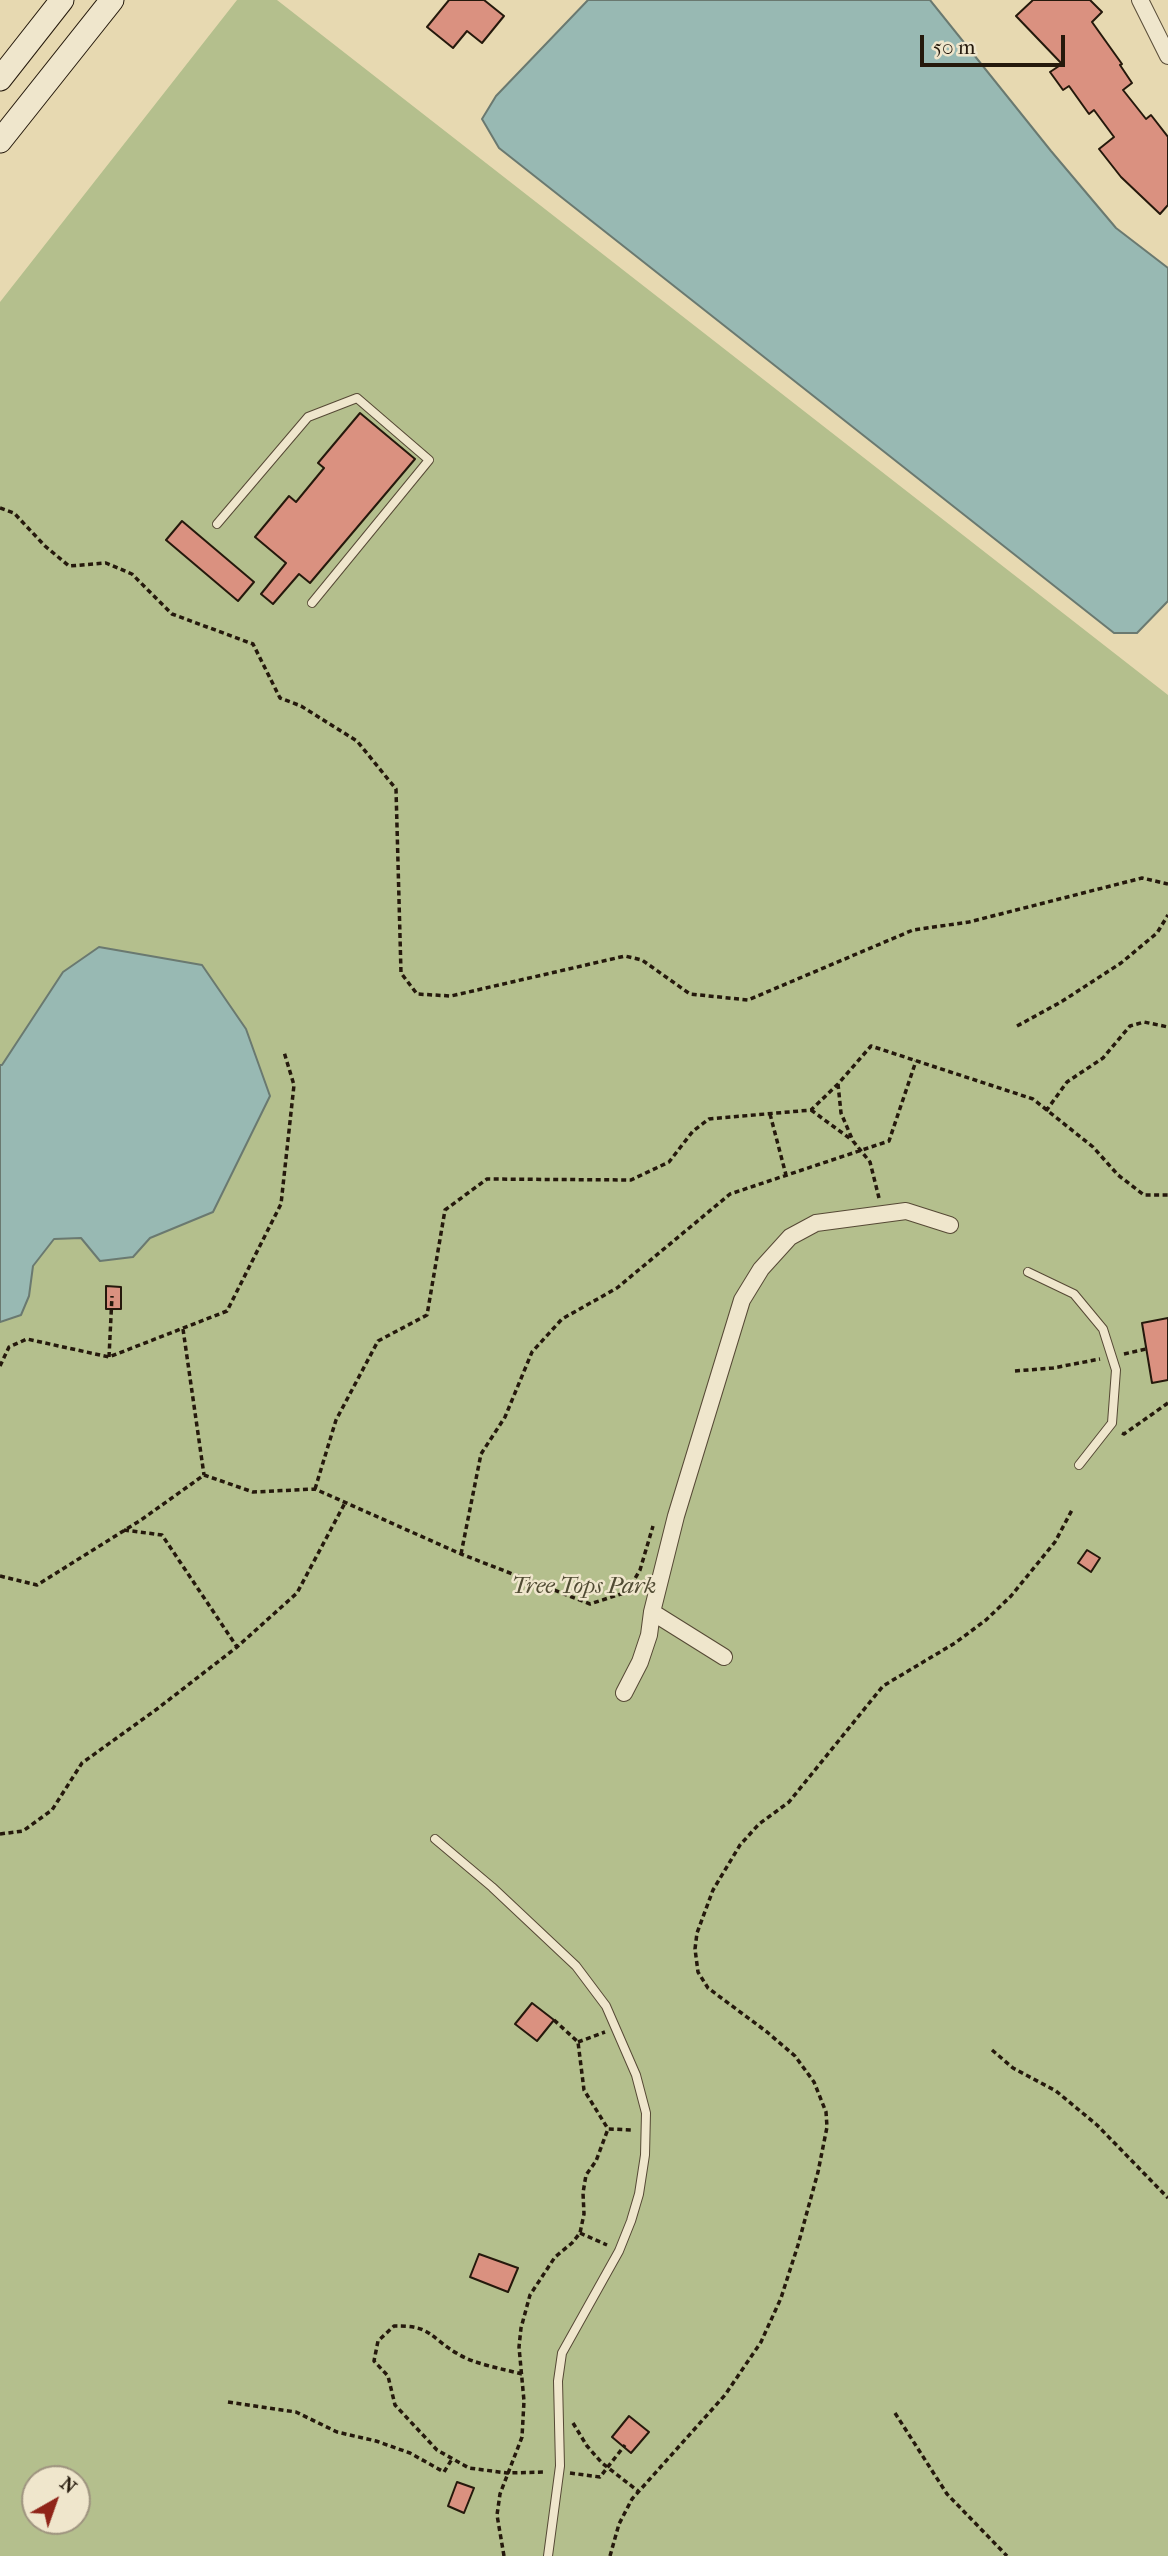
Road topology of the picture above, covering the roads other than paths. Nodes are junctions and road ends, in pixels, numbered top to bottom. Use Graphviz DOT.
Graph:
graph roads {
  1 [pos="62,0"];
  2 [pos="112,0"];
  3 [pos="1140,0"];
  4 [pos="1168,56"];
  5 [pos="0,79"];
  6 [pos="0,141"];
  7 [pos="217,524"];
  8 [pos="312,603"];
  9 [pos="950,1225"];
  10 [pos="1028,1272"];
  11 [pos="1079,1465"];
  12 [pos="652,1612"];
  13 [pos="724,1657"];
  14 [pos="624,1693"];
  15 [pos="435,1839"];
  16 [pos="548,2556"];
  1 -- 5 [label="main road"];
  2 -- 6 [label="main road"];
  3 -- 4 [label="street"];
  7 -- 8 [label="lane"];
  9 -- 12 [label="street"];
  10 -- 11 [label="lane"];
  12 -- 13 [label="street"];
  12 -- 14 [label="street"];
  15 -- 16 [label="lane"];
}
